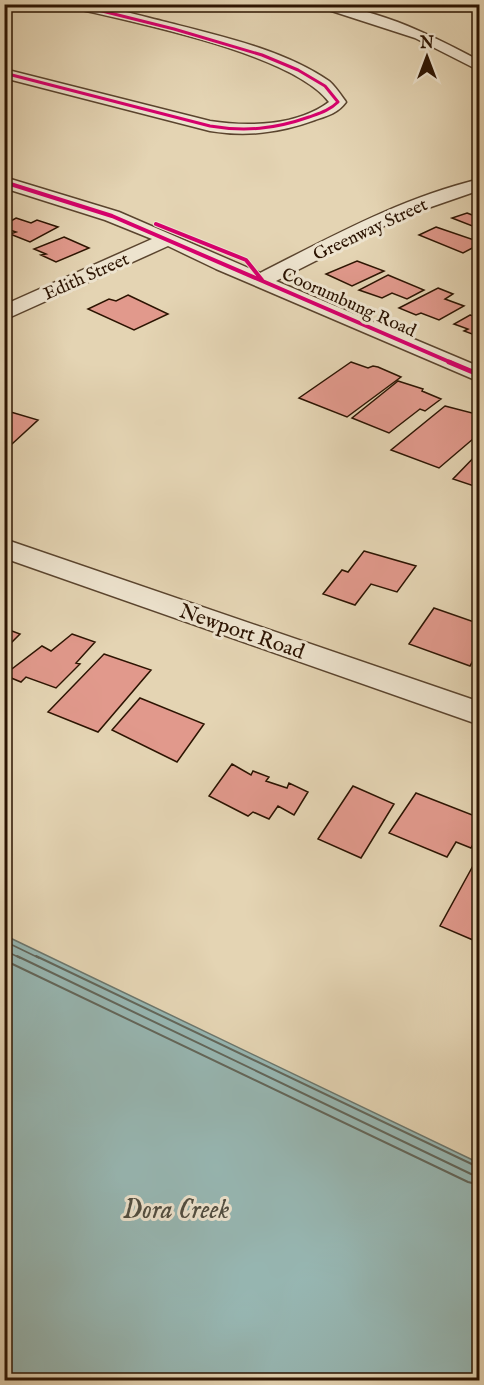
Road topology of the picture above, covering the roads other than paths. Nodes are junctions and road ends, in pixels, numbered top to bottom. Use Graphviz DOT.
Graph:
graph roads {
  1 [pos="74,4"];
  2 [pos="316,4"];
  3 [pos="480,67"];
  4 [pos="4,73"];
  5 [pos="4,182"];
  6 [pos="480,184"];
  7 [pos="168,239"];
  8 [pos="262,280"];
  9 [pos="4,314"];
  10 [pos="480,375"];
  11 [pos="4,548"];
  12 [pos="480,714"];
  1 -- 4 [label="street"];
  2 -- 3 [label="street"];
  5 -- 7 [label="street, Coorumbung Road"];
  6 -- 8 [label="street, Greenway Street"];
  7 -- 8 [label="street, Coorumbung Road"];
  7 -- 9 [label="street, Edith Street"];
  8 -- 10 [label="street, Coorumbung Road"];
  11 -- 12 [label="street, Newport Road"];
}
